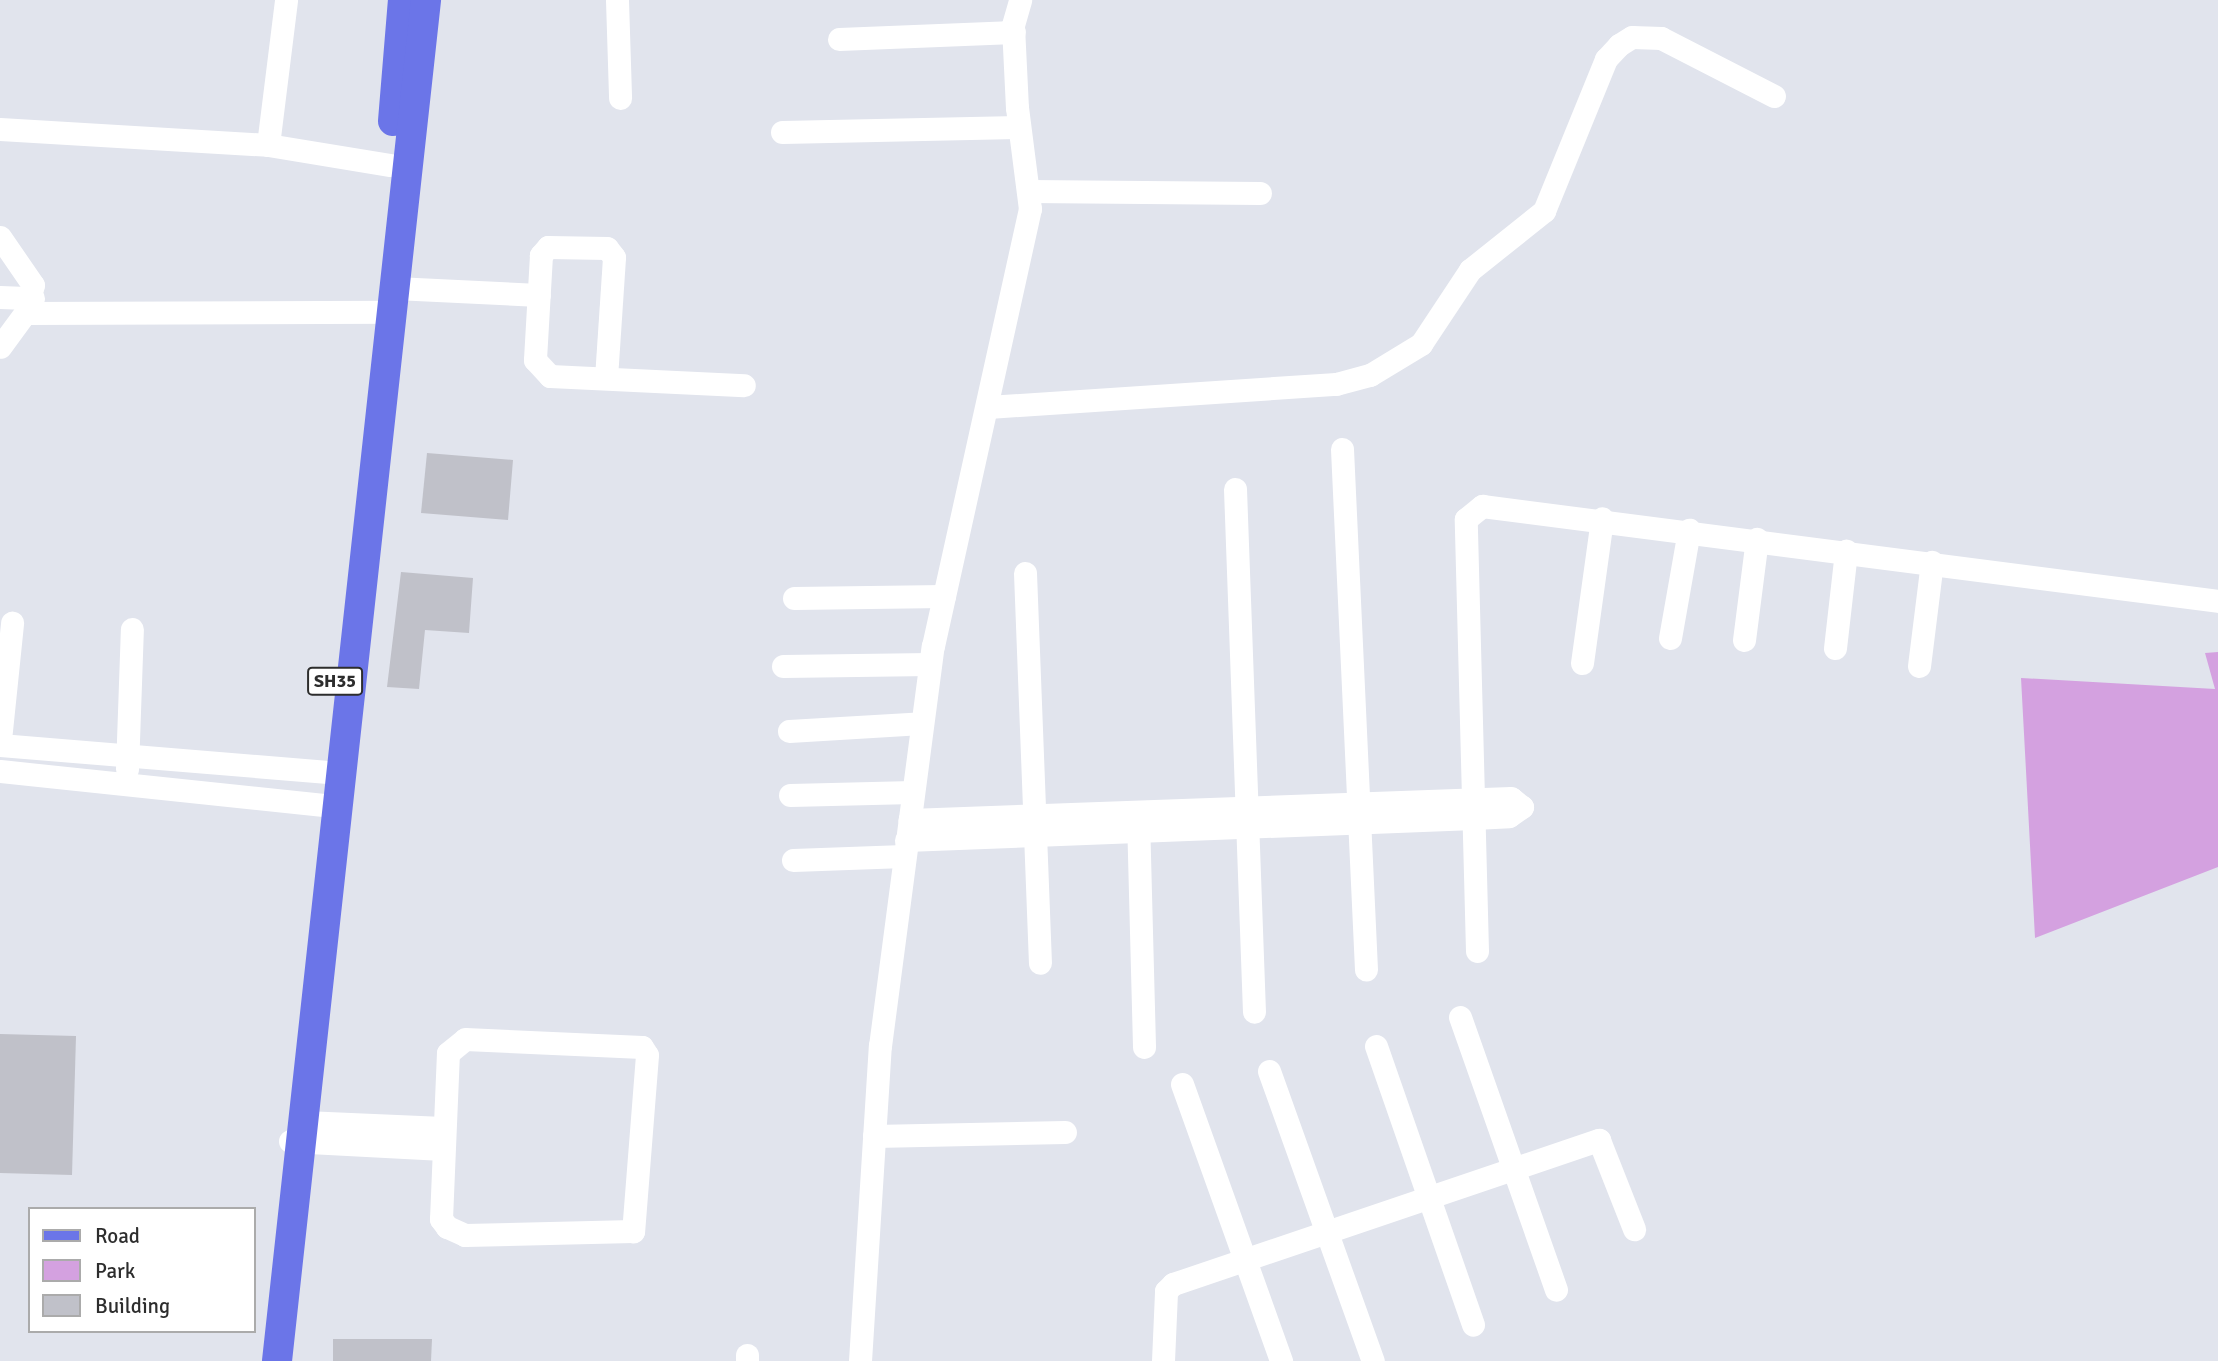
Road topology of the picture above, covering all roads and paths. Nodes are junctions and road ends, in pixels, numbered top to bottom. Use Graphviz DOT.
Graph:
graph roads {
  1 [pos="286,0"];
  2 [pos="403,0"];
  3 [pos="426,0"];
  4 [pos="617,0"];
  5 [pos="1020,0"];
  6 [pos="1014,32"];
  7 [pos="839,39"];
  8 [pos="1774,96"];
  9 [pos="620,98"];
  10 [pos="1019,127"];
  11 [pos="0,129"];
  12 [pos="782,132"];
  13 [pos="268,145"];
  14 [pos="390,165"];
  15 [pos="1028,191"];
  16 [pos="1260,193"];
  17 [pos="0,237"];
  18 [pos="539,295"];
  19 [pos="0,298"];
  20 [pos="388,304"];
  21 [pos="29,305"];
  22 [pos="0,347"];
  23 [pos="606,378"];
  24 [pos="744,385"];
  25 [pos="988,407"];
  26 [pos="1342,449"];
  27 [pos="1235,489"];
  28 [pos="1602,518"];
  29 [pos="1689,530"];
  30 [pos="1757,539"];
  31 [pos="1846,551"];
  32 [pos="1932,562"];
  33 [pos="1025,573"];
  34 [pos="944,596"];
  35 [pos="794,598"];
  36 [pos="2218,601"];
  37 [pos="12,623"];
  38 [pos="132,629"];
  39 [pos="1670,638"];
  40 [pos="1744,640"];
  41 [pos="1835,648"];
  42 [pos="1582,663"];
  43 [pos="930,664"];
  44 [pos="783,666"];
  45 [pos="1919,666"];
  46 [pos="922,723"];
  47 [pos="789,731"];
  48 [pos="0,742"];
  49 [pos="128,755"];
  50 [pos="0,771"];
  51 [pos="334,772"];
  52 [pos="126,783"];
  53 [pos="913,792"];
  54 [pos="790,794"];
  55 [pos="331,806"];
  56 [pos="1474,809"];
  57 [pos="1358,813"];
  58 [pos="1244,817"];
  59 [pos="1138,820"];
  60 [pos="1037,825"];
  61 [pos="906,839"];
  62 [pos="793,860"];
  63 [pos="1476,951"];
  64 [pos="1040,963"];
  65 [pos="1366,969"];
  66 [pos="1254,1012"];
  67 [pos="1460,1017"];
  68 [pos="1376,1046"];
  69 [pos="1144,1047"];
  70 [pos="1269,1071"];
  71 [pos="1182,1084"];
  72 [pos="1065,1132"];
  73 [pos="299,1135"];
  74 [pos="874,1136"];
  75 [pos="443,1138"];
  76 [pos="1516,1170"];
  77 [pos="1429,1200"];
  78 [pos="1634,1229"];
  79 [pos="1328,1233"];
  80 [pos="1244,1261"];
  81 [pos="1173,1284"];
  82 [pos="1556,1290"];
  83 [pos="1474,1325"];
  84 [pos="264,1361"];
  85 [pos="277,1361"];
  86 [pos="860,1361"];
  87 [pos="1163,1361"];
  88 [pos="1174,1361"];
  89 [pos="1281,1361"];
  90 [pos="1373,1361"];
  1 -- 13 [label="street"];
  2 -- 14 [label="main road, SH35"];
  3 -- 20 [label="main road"];
  4 -- 9 [label="street"];
  5 -- 6 [label="street"];
  6 -- 7 [label="street"];
  6 -- 10 [label="street"];
  8 -- 25 [label="street"];
  10 -- 12 [label="street"];
  10 -- 15 [label="street"];
  11 -- 13 [label="street"];
  13 -- 14 [label="street"];
  14 -- 20 [label="main road, SH35"];
  15 -- 16 [label="street"];
  15 -- 25 [label="street"];
  17 -- 21 [label="street"];
  18 -- 20 [label="street"];
  18 -- 23 [label="street"];
  18 -- 23 [label="street"];
  19 -- 21 [label="street"];
  20 -- 21 [label="street"];
  20 -- 51 [label="main road, SH35"];
  21 -- 22 [label="street"];
  23 -- 24 [label="street"];
  25 -- 34 [label="street"];
  26 -- 57 [label="street"];
  27 -- 58 [label="street"];
  28 -- 29 [label="street"];
  28 -- 42 [label="street"];
  28 -- 56 [label="street"];
  29 -- 30 [label="street"];
  29 -- 39 [label="street"];
  30 -- 31 [label="street"];
  30 -- 40 [label="street"];
  31 -- 32 [label="street"];
  31 -- 41 [label="street"];
  32 -- 36 [label="street"];
  32 -- 45 [label="street"];
  33 -- 60 [label="street"];
  34 -- 35 [label="street"];
  34 -- 43 [label="street"];
  37 -- 48 [label="street"];
  38 -- 49 [label="street"];
  43 -- 44 [label="street"];
  43 -- 46 [label="street"];
  46 -- 47 [label="street"];
  46 -- 53 [label="street"];
  48 -- 49 [label="street"];
  49 -- 51 [label="street"];
  49 -- 52 [label="street"];
  50 -- 52 [label="street"];
  51 -- 55 [label="main road, SH35"];
  52 -- 55 [label="street"];
  53 -- 54 [label="street"];
  53 -- 61 [label="street"];
  55 -- 73 [label="main road, SH35"];
  56 -- 57 [label="street"];
  56 -- 63 [label="street"];
  57 -- 58 [label="street"];
  57 -- 65 [label="street"];
  58 -- 59 [label="street"];
  58 -- 66 [label="street"];
  59 -- 60 [label="street"];
  59 -- 69 [label="street"];
  60 -- 61 [label="street"];
  60 -- 64 [label="street"];
  61 -- 62 [label="street"];
  61 -- 74 [label="street"];
  67 -- 76 [label="street"];
  68 -- 77 [label="street"];
  70 -- 79 [label="street"];
  71 -- 80 [label="street"];
  72 -- 74 [label="street"];
  73 -- 75 [label="street"];
  73 -- 84 [label="main road, SH35"];
  73 -- 85 [label="main road"];
  74 -- 86 [label="street"];
  75 -- 75 [label="street"];
  76 -- 77 [label="street"];
  76 -- 78 [label="street"];
  76 -- 82 [label="street"];
  77 -- 79 [label="street"];
  77 -- 83 [label="street"];
  79 -- 80 [label="street"];
  79 -- 90 [label="street"];
  80 -- 81 [label="street"];
  80 -- 89 [label="street"];
  81 -- 87 [label="street"];
  81 -- 88 [label="street"];
}
